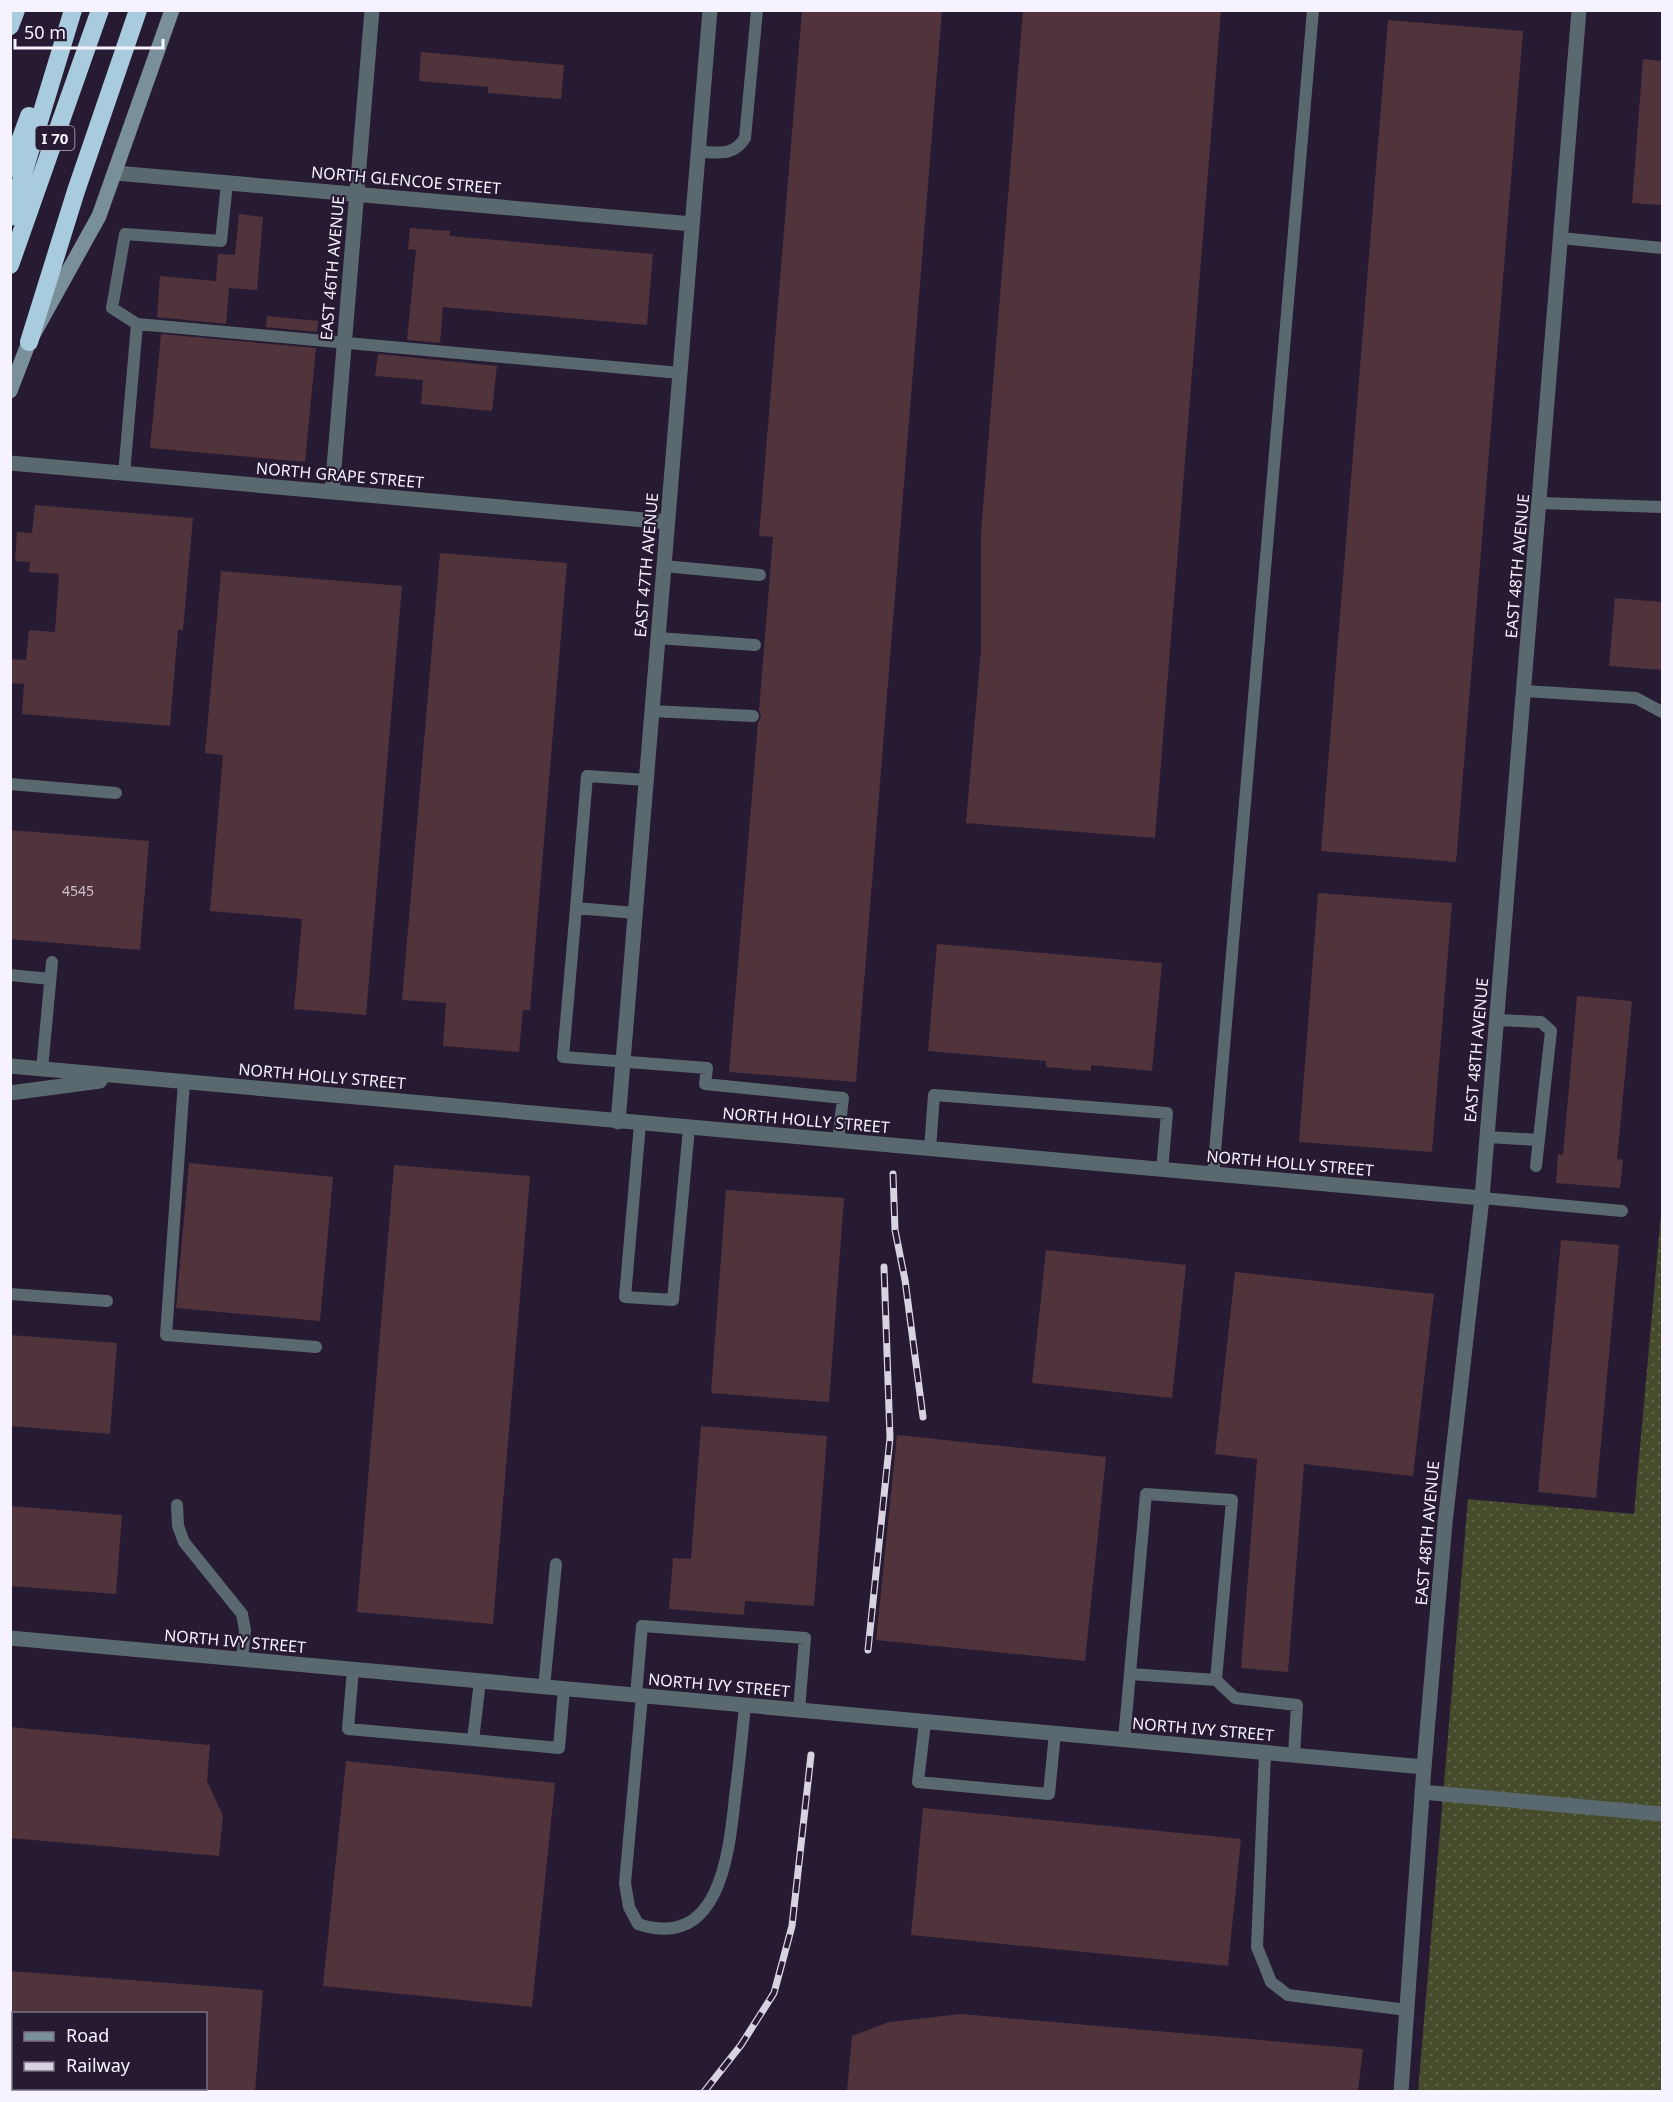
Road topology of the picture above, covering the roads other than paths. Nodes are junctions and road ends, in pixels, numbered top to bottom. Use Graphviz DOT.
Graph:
graph roads {
  1 [pos="16,10"];
  2 [pos="66,10"];
  3 [pos="73,10"];
  4 [pos="99,10"];
  5 [pos="138,10"];
  6 [pos="172,10"];
  7 [pos="372,10"];
  8 [pos="710,10"];
  9 [pos="757,10"];
  10 [pos="1313,10"];
  11 [pos="1579,10"];
  12 [pos="10,26"];
  13 [pos="698,152"];
  14 [pos="10,168"];
  15 [pos="116,173"];
  16 [pos="227,183"];
  17 [pos="357,194"];
  18 [pos="10,217"];
  19 [pos="692,224"];
  20 [pos="1561,238"];
  21 [pos="1662,248"];
  22 [pos="10,265"];
  23 [pos="137,324"];
  24 [pos="29,342"];
  25 [pos="344,344"];
  26 [pos="680,373"];
  27 [pos="10,391"];
  28 [pos="10,463"];
  29 [pos="124,474"];
  30 [pos="332,492"];
  31 [pos="1540,503"];
  32 [pos="1662,507"];
  33 [pos="667,522"];
  34 [pos="664,566"];
  35 [pos="760,575"];
  36 [pos="658,638"];
  37 [pos="755,645"];
  38 [pos="1525,691"];
  39 [pos="652,711"];
  40 [pos="1662,712"];
  41 [pos="753,716"];
  42 [pos="646,780"];
  43 [pos="10,784"];
  44 [pos="116,793"];
  45 [pos="576,908"];
  46 [pos="635,913"];
  47 [pos="52,962"];
  48 [pos="10,975"];
  49 [pos="50,979"];
  50 [pos="1497,1020"];
  51 [pos="623,1062"];
  52 [pos="10,1066"];
  53 [pos="42,1069"];
  54 [pos="127,1077"];
  55 [pos="184,1082"];
  56 [pos="10,1093"];
  57 [pos="618,1122"];
  58 [pos="640,1124"];
  59 [pos="689,1128"];
  60 [pos="1487,1137"];
  61 [pos="1539,1140"];
  62 [pos="838,1141"];
  63 [pos="930,1149"];
  64 [pos="1536,1166"];
  65 [pos="1162,1170"];
  66 [pos="1213,1174"];
  67 [pos="1482,1198"];
  68 [pos="1622,1210"];
  69 [pos="10,1294"];
  70 [pos="107,1301"];
  71 [pos="316,1347"];
  72 [pos="177,1506"];
  73 [pos="556,1564"];
  74 [pos="10,1638"];
  75 [pos="243,1659"];
  76 [pos="353,1670"];
  77 [pos="1130,1674"];
  78 [pos="1216,1680"];
  79 [pos="480,1681"];
  80 [pos="544,1687"];
  81 [pos="564,1689"];
  82 [pos="639,1696"];
  83 [pos="745,1706"];
  84 [pos="799,1710"];
  85 [pos="925,1722"];
  86 [pos="1055,1733"];
  87 [pos="473,1740"];
  88 [pos="1124,1740"];
  89 [pos="1265,1753"];
  90 [pos="1294,1755"];
  91 [pos="1424,1767"];
  92 [pos="1422,1792"];
  93 [pos="1662,1814"];
  94 [pos="1407,2010"];
  95 [pos="1401,2091"];
  1 -- 12 [label="highway"];
  2 -- 14 [label="highway"];
  3 -- 18 [label="highway"];
  4 -- 22 [label="highway, I 70"];
  5 -- 24 [label="highway"];
  6 -- 15 [label="main road"];
  7 -- 17 [label="street, EAST 46TH AVENUE"];
  8 -- 13 [label="street, EAST 47TH AVENUE"];
  9 -- 13 [label="lane"];
  10 -- 66 [label="lane"];
  11 -- 20 [label="street, EAST 48TH AVENUE"];
  13 -- 19 [label="street, EAST 47TH AVENUE"];
  15 -- 16 [label="street, NORTH GLENCOE STREET"];
  15 -- 24 [label="main road"];
  16 -- 17 [label="street, NORTH GLENCOE STREET"];
  16 -- 23 [label="lane"];
  17 -- 19 [label="street, NORTH GLENCOE STREET"];
  17 -- 25 [label="street, EAST 46TH AVENUE"];
  19 -- 26 [label="street, EAST 47TH AVENUE"];
  20 -- 21 [label="lane"];
  20 -- 31 [label="street, EAST 48TH AVENUE"];
  23 -- 25 [label="lane"];
  23 -- 29 [label="lane"];
  24 -- 27 [label="main road"];
  25 -- 26 [label="lane"];
  25 -- 30 [label="street, EAST 46TH AVENUE"];
  26 -- 33 [label="street, EAST 47TH AVENUE"];
  28 -- 29 [label="street, NORTH GRAPE STREET"];
  29 -- 30 [label="street, NORTH GRAPE STREET"];
  30 -- 33 [label="street, NORTH GRAPE STREET"];
  31 -- 32 [label="lane"];
  31 -- 38 [label="street, EAST 48TH AVENUE"];
  33 -- 34 [label="street, EAST 47TH AVENUE"];
  34 -- 35 [label="lane"];
  34 -- 36 [label="street, EAST 47TH AVENUE"];
  36 -- 37 [label="lane"];
  36 -- 39 [label="street, EAST 47TH AVENUE"];
  38 -- 40 [label="lane"];
  38 -- 50 [label="street, EAST 48TH AVENUE"];
  39 -- 41 [label="lane"];
  39 -- 42 [label="street, EAST 47TH AVENUE"];
  42 -- 45 [label="lane"];
  42 -- 46 [label="street, EAST 47TH AVENUE"];
  43 -- 44 [label="lane"];
  45 -- 46 [label="lane"];
  45 -- 51 [label="lane"];
  46 -- 51 [label="street, EAST 47TH AVENUE"];
  47 -- 49 [label="lane"];
  48 -- 49 [label="lane"];
  49 -- 53 [label="lane"];
  50 -- 60 [label="street, EAST 48TH AVENUE"];
  50 -- 61 [label="lane"];
  51 -- 57 [label="street, EAST 47TH AVENUE"];
  51 -- 62 [label="lane"];
  52 -- 53 [label="street, NORTH HOLLY STREET"];
  53 -- 54 [label="street, NORTH HOLLY STREET"];
  54 -- 55 [label="street, NORTH HOLLY STREET"];
  54 -- 56 [label="street, NORTH HOLLY STREET"];
  55 -- 57 [label="street, NORTH HOLLY STREET"];
  55 -- 71 [label="lane"];
  57 -- 58 [label="street, NORTH HOLLY STREET"];
  58 -- 59 [label="street, NORTH HOLLY STREET"];
  58 -- 59 [label="lane"];
  59 -- 62 [label="street, NORTH HOLLY STREET"];
  60 -- 61 [label="lane"];
  60 -- 67 [label="street, EAST 48TH AVENUE"];
  61 -- 64 [label="lane"];
  62 -- 63 [label="street, NORTH HOLLY STREET"];
  63 -- 65 [label="street, NORTH HOLLY STREET"];
  63 -- 65 [label="lane"];
  65 -- 66 [label="street, NORTH HOLLY STREET"];
  66 -- 67 [label="street, NORTH HOLLY STREET"];
  67 -- 68 [label="lane"];
  67 -- 91 [label="street, EAST 48TH AVENUE"];
  69 -- 70 [label="lane"];
  72 -- 75 [label="lane"];
  73 -- 80 [label="lane"];
  74 -- 75 [label="street, NORTH IVY STREET"];
  75 -- 76 [label="street, NORTH IVY STREET"];
  76 -- 79 [label="street, NORTH IVY STREET"];
  76 -- 87 [label="lane"];
  77 -- 78 [label="lane"];
  77 -- 78 [label="lane"];
  77 -- 88 [label="lane"];
  78 -- 90 [label="lane"];
  79 -- 80 [label="street, NORTH IVY STREET"];
  79 -- 87 [label="lane"];
  80 -- 81 [label="street, NORTH IVY STREET"];
  81 -- 82 [label="street, NORTH IVY STREET"];
  81 -- 87 [label="lane"];
  82 -- 83 [label="street, NORTH IVY STREET"];
  82 -- 83 [label="lane"];
  82 -- 84 [label="lane"];
  83 -- 84 [label="street, NORTH IVY STREET"];
  84 -- 85 [label="street, NORTH IVY STREET"];
  85 -- 86 [label="street, NORTH IVY STREET"];
  85 -- 86 [label="lane"];
  86 -- 88 [label="street, NORTH IVY STREET"];
  88 -- 89 [label="street, NORTH IVY STREET"];
  89 -- 90 [label="street, NORTH IVY STREET"];
  89 -- 94 [label="lane"];
  90 -- 91 [label="street, NORTH IVY STREET"];
  91 -- 92 [label="street, EAST 48TH AVENUE"];
  92 -- 93 [label="street"];
  92 -- 94 [label="street, EAST 48TH AVENUE"];
  94 -- 95 [label="street, EAST 48TH AVENUE"];
}
